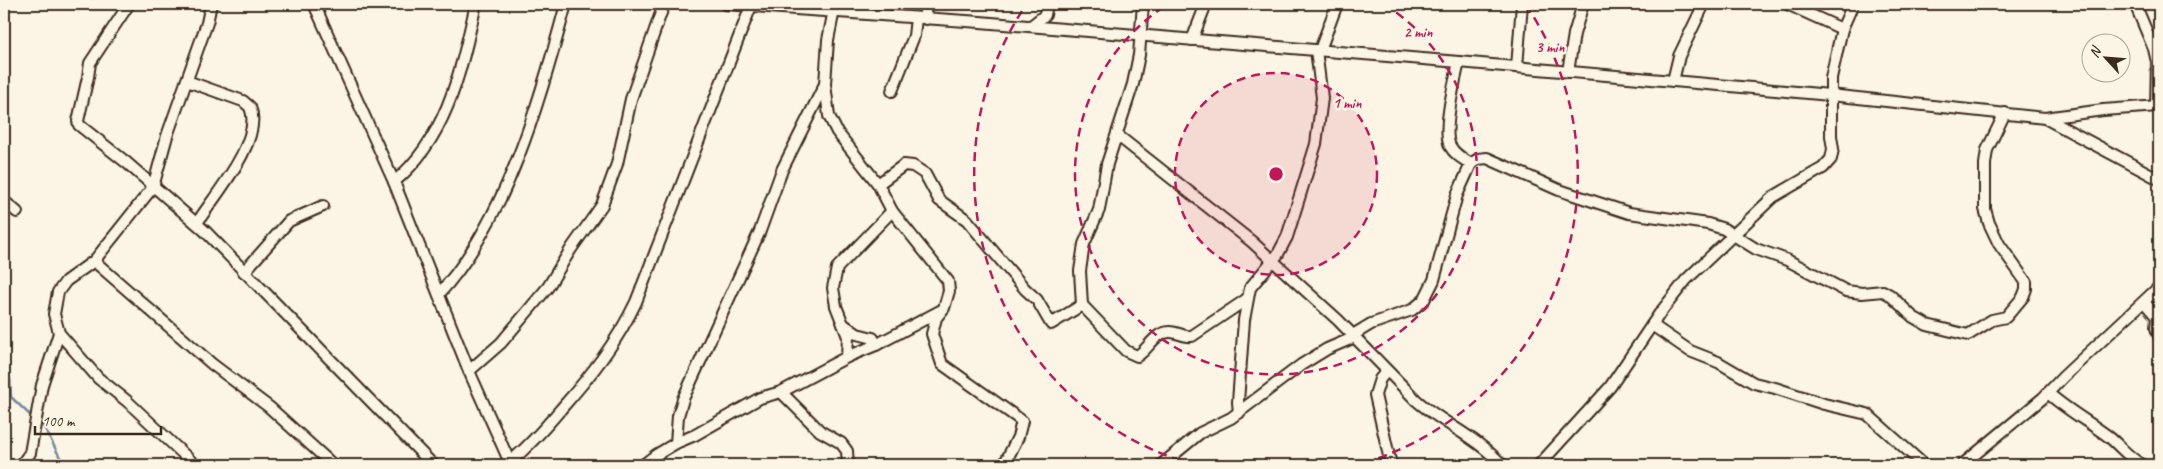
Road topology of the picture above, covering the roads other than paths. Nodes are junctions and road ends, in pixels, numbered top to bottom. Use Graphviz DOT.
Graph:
graph roads {
  1 [pos="129,4"];
  2 [pos="211,4"];
  3 [pos="314,4"];
  4 [pos="476,4"];
  5 [pos="566,4"];
  6 [pos="664,4"];
  7 [pos="725,4"];
  8 [pos="924,4"];
  9 [pos="1048,4"];
  10 [pos="1142,4"];
  11 [pos="1206,4"];
  12 [pos="1336,4"];
  13 [pos="1522,4"];
  14 [pos="1582,4"];
  15 [pos="1704,4"];
  16 [pos="1786,4"];
  17 [pos="1853,4"];
  18 [pos="2134,4"];
  19 [pos="751,6"];
  20 [pos="832,7"];
  21 [pos="921,18"];
  22 [pos="1031,26"];
  23 [pos="1842,29"];
  24 [pos="1140,36"];
  25 [pos="1192,40"];
  26 [pos="1318,50"];
  27 [pos="1459,62"];
  28 [pos="1517,67"];
  29 [pos="1568,72"];
  30 [pos="187,81"];
  31 [pos="1673,81"];
  32 [pos="825,84"];
  33 [pos="892,91"];
  34 [pos="1830,95"];
  35 [pos="2157,106"];
  36 [pos="2005,114"];
  37 [pos="2045,118"];
  38 [pos="1117,135"];
  39 [pos="1470,164"];
  40 [pos="2159,179"];
  41 [pos="394,182"];
  42 [pos="878,184"];
  43 [pos="153,187"];
  44 [pos="4,201"];
  45 [pos="323,206"];
  46 [pos="892,210"];
  47 [pos="17,212"];
  48 [pos="196,223"];
  49 [pos="1734,235"];
  50 [pos="94,261"];
  51 [pos="1273,261"];
  52 [pos="244,272"];
  53 [pos="2159,287"];
  54 [pos="439,294"];
  55 [pos="1247,299"];
  56 [pos="2144,302"];
  57 [pos="1082,306"];
  58 [pos="944,308"];
  59 [pos="843,324"];
  60 [pos="1652,325"];
  61 [pos="59,333"];
  62 [pos="1354,336"];
  63 [pos="2159,336"];
  64 [pos="876,345"];
  65 [pos="847,357"];
  66 [pos="469,371"];
  67 [pos="1387,371"];
  68 [pos="782,392"];
  69 [pos="2048,393"];
  70 [pos="1239,413"];
  71 [pos="676,444"];
  72 [pos="511,464"];
  73 [pos="21,465"];
  74 [pos="195,465"];
  75 [pos="333,465"];
  76 [pos="433,465"];
  77 [pos="643,465"];
  78 [pos="848,465"];
  79 [pos="1004,465"];
  80 [pos="1161,465"];
  81 [pos="1390,465"];
  82 [pos="1502,465"];
  83 [pos="1539,465"];
  84 [pos="1924,465"];
  85 [pos="1962,465"];
  86 [pos="2142,465"];
  1 -- 43 [label="street"];
  2 -- 30 [label="street"];
  3 -- 41 [label="street"];
  4 -- 41 [label="street"];
  5 -- 54 [label="street"];
  6 -- 66 [label="street"];
  7 -- 19 [label="street"];
  8 -- 21 [label="street"];
  9 -- 22 [label="street"];
  10 -- 24 [label="street"];
  11 -- 25 [label="street"];
  12 -- 26 [label="street"];
  13 -- 28 [label="street"];
  14 -- 29 [label="street"];
  15 -- 31 [label="street"];
  16 -- 23 [label="street"];
  17 -- 23 [label="street"];
  18 -- 35 [label="street"];
  19 -- 20 [label="street"];
  19 -- 72 [label="street"];
  20 -- 21 [label="street"];
  20 -- 32 [label="street"];
  21 -- 22 [label="street"];
  21 -- 33 [label="street"];
  22 -- 24 [label="street"];
  23 -- 34 [label="street"];
  24 -- 25 [label="street"];
  24 -- 38 [label="street"];
  25 -- 26 [label="street"];
  26 -- 27 [label="street"];
  26 -- 51 [label="street"];
  27 -- 28 [label="street"];
  27 -- 39 [label="street"];
  28 -- 29 [label="street"];
  29 -- 31 [label="street"];
  30 -- 43 [label="street"];
  30 -- 48 [label="street"];
  31 -- 34 [label="street"];
  32 -- 42 [label="street"];
  32 -- 71 [label="street"];
  34 -- 36 [label="street"];
  34 -- 49 [label="street"];
  35 -- 37 [label="street"];
  36 -- 37 [label="street"];
  36 -- 49 [label="street"];
  37 -- 40 [label="street"];
  38 -- 51 [label="street"];
  38 -- 57 [label="street"];
  39 -- 49 [label="street"];
  39 -- 62 [label="street"];
  41 -- 54 [label="street"];
  42 -- 46 [label="street"];
  42 -- 57 [label="street"];
  43 -- 48 [label="street"];
  43 -- 50 [label="street"];
  44 -- 47 [label="street"];
  45 -- 52 [label="street"];
  46 -- 58 [label="street"];
  46 -- 59 [label="street"];
  48 -- 52 [label="street"];
  49 -- 60 [label="street"];
  50 -- 61 [label="street"];
  50 -- 75 [label="street"];
  51 -- 55 [label="street"];
  51 -- 62 [label="street"];
  52 -- 76 [label="street"];
  53 -- 56 [label="street"];
  54 -- 66 [label="street"];
  55 -- 57 [label="street"];
  55 -- 70 [label="street"];
  56 -- 63 [label="street"];
  56 -- 69 [label="street"];
  58 -- 64 [label="street"];
  58 -- 79 [label="street"];
  59 -- 64 [label="street"];
  59 -- 65 [label="street"];
  60 -- 83 [label="street"];
  60 -- 84 [label="street"];
  61 -- 73 [label="street"];
  61 -- 74 [label="street"];
  62 -- 67 [label="street"];
  62 -- 70 [label="street"];
  64 -- 65 [label="street"];
  65 -- 68 [label="street"];
  66 -- 72 [label="street"];
  67 -- 81 [label="street"];
  67 -- 82 [label="street"];
  68 -- 71 [label="street"];
  68 -- 78 [label="street"];
  69 -- 85 [label="street"];
  69 -- 86 [label="street"];
  70 -- 80 [label="street"];
  71 -- 77 [label="street"];
}
